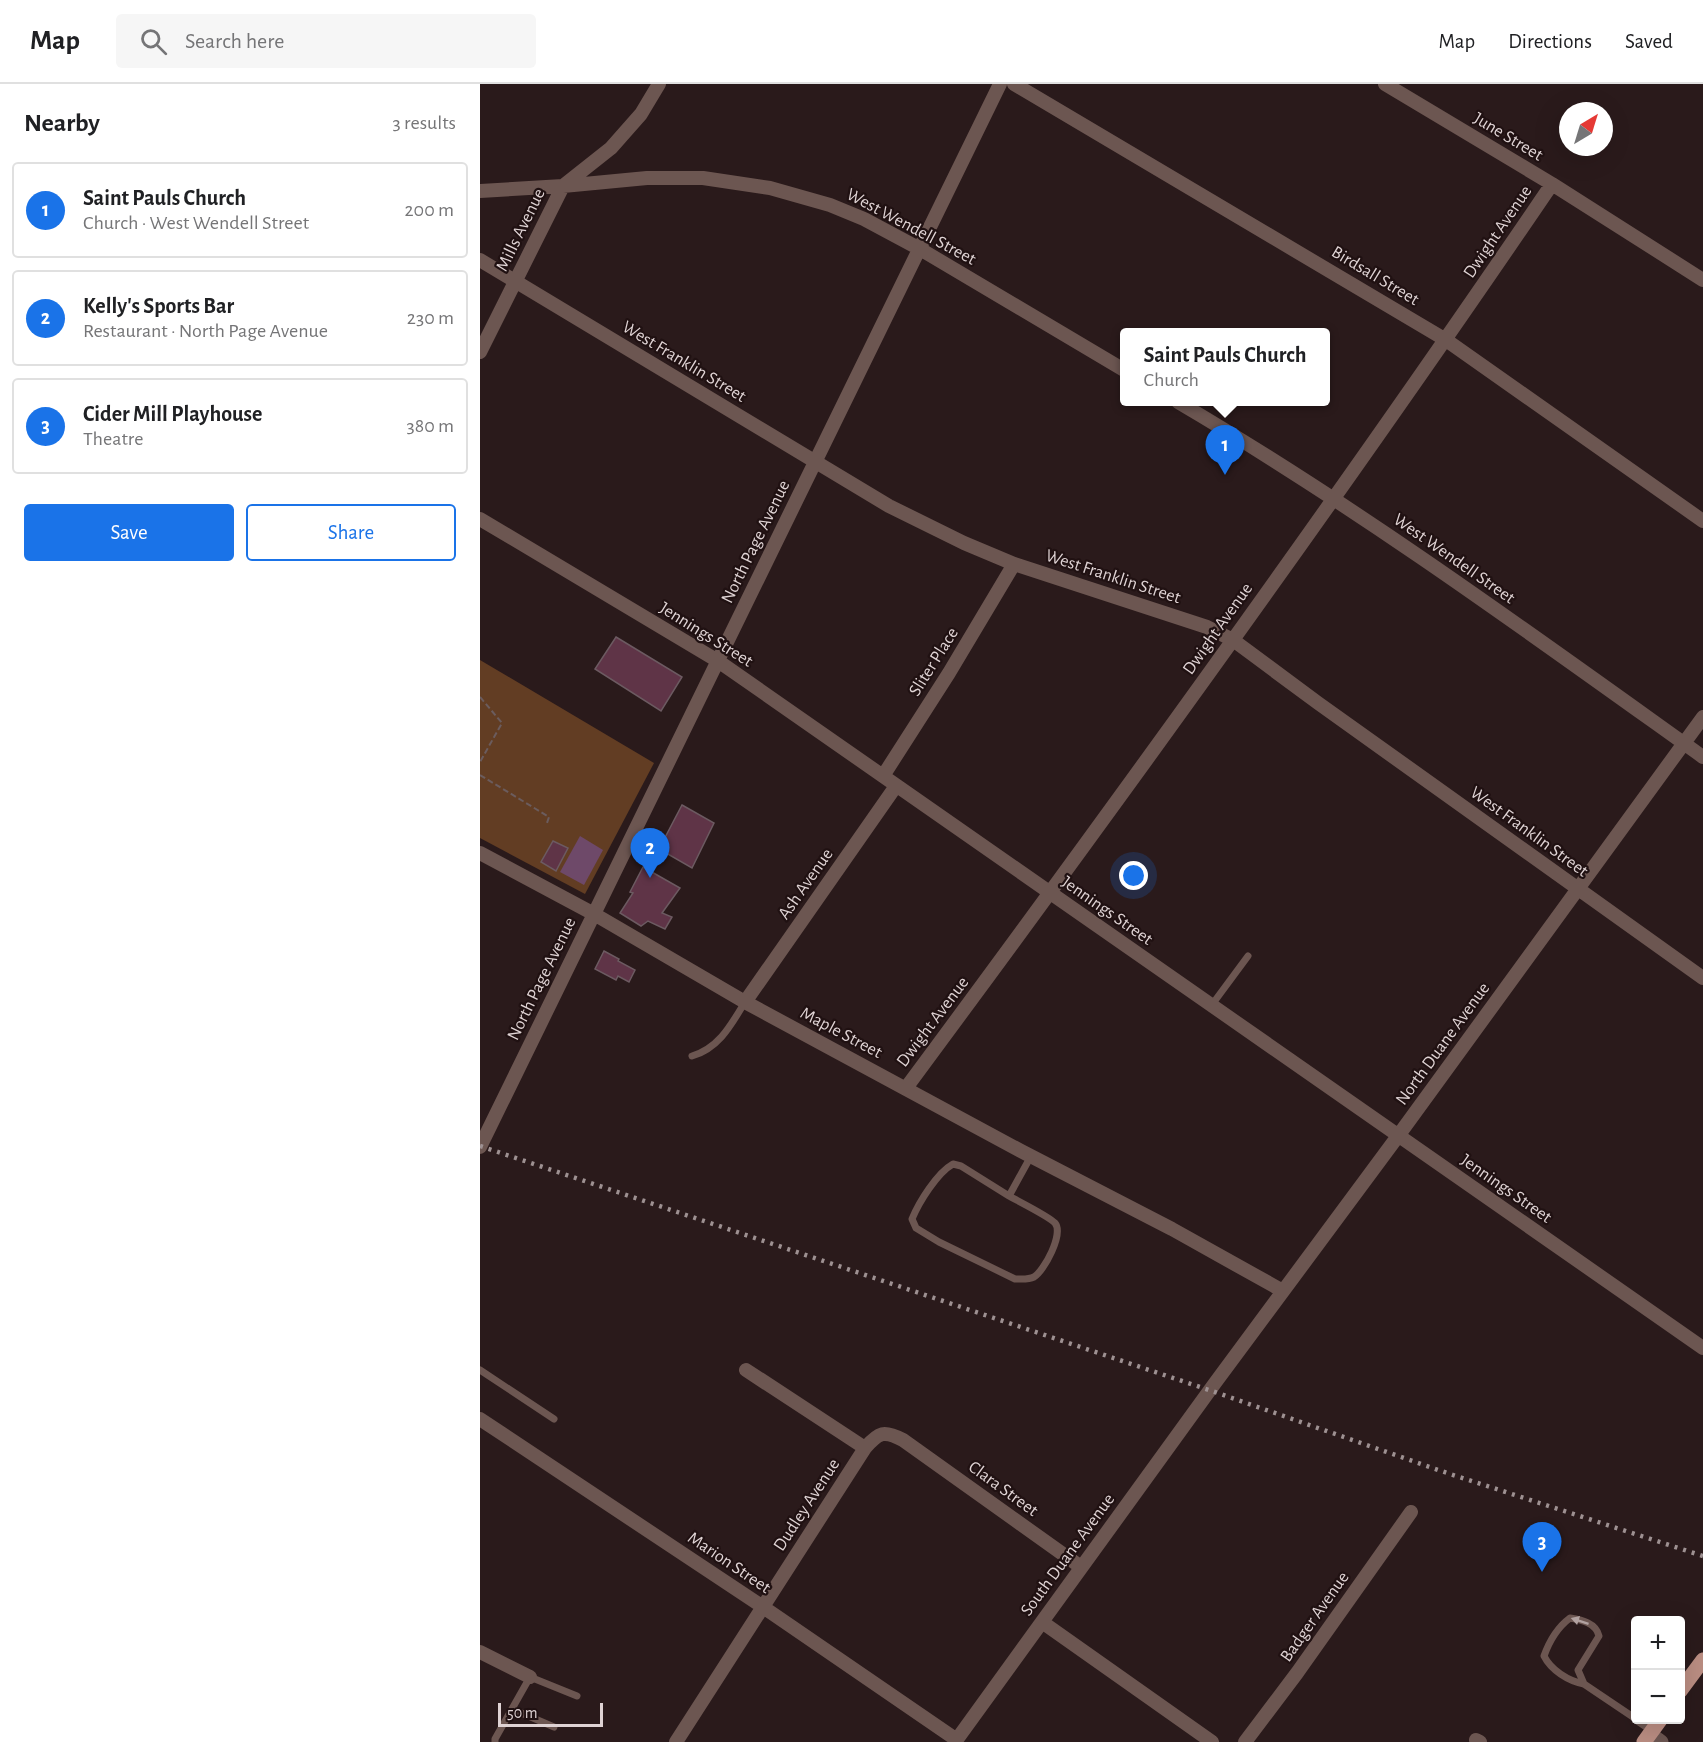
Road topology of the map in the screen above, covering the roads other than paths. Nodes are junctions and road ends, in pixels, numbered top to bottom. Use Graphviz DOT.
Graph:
graph roads {
  1 [pos="659,84"];
  2 [pos="1000,84"];
  3 [pos="1014,84"];
  4 [pos="1385,84"];
  5 [pos="1552,184"];
  6 [pos="563,186"];
  7 [pos="480,191"];
  8 [pos="920,249"];
  9 [pos="480,260"];
  10 [pos="1703,280"];
  11 [pos="516,282"];
  12 [pos="1446,340"];
  13 [pos="480,352"];
  14 [pos="1120,367"];
  15 [pos="1185,406"];
  16 [pos="815,462"];
  17 [pos="1333,497"];
  18 [pos="480,519"];
  19 [pos="1703,521"];
  20 [pos="1014,564"];
  21 [pos="1233,640"];
  22 [pos="717,662"];
  23 [pos="1703,717"];
  24 [pos="1684,744"];
  25 [pos="1703,757"];
  26 [pos="883,777"];
  27 [pos="896,786"];
  28 [pos="480,853"];
  29 [pos="1579,890"];
  30 [pos="1051,893"];
  31 [pos="594,914"];
  32 [pos="1248,956"];
  33 [pos="1703,978"];
  34 [pos="744,1002"];
  35 [pos="1211,1006"];
  36 [pos="692,1056"];
  37 [pos="906,1088"];
  38 [pos="1398,1136"];
  39 [pos="480,1146"];
  40 [pos="1031,1156"];
  41 [pos="1009,1196"];
  42 [pos="1283,1291"];
  43 [pos="1703,1348"];
  44 [pos="480,1370"];
  45 [pos="746,1370"];
  46 [pos="1209,1390"];
  47 [pos="480,1419"];
  48 [pos="554,1419"];
  49 [pos="903,1440"];
  50 [pos="865,1448"];
  51 [pos="1411,1512"];
  52 [pos="1081,1568"];
  53 [pos="763,1607"];
  54 [pos="1042,1622"];
  55 [pos="480,1652"];
  56 [pos="1703,1660"];
  57 [pos="530,1677"];
  58 [pos="1584,1684"];
  59 [pos="1685,1684"];
  60 [pos="577,1696"];
  61 [pos="512,1708"];
  62 [pos="1631,1716"];
  63 [pos="1642,1724"];
  64 [pos="554,1727"];
  65 [pos="1654,1734"];
  66 [pos="956,1741"];
  67 [pos="495,1742"];
  68 [pos="676,1742"];
  69 [pos="1212,1742"];
  70 [pos="1245,1742"];
  1 -- 6 [label="street, Mills Avenue"];
  2 -- 8 [label="street, North Page Avenue"];
  3 -- 12 [label="street, Birdsall Street"];
  4 -- 5 [label="street, June Street"];
  5 -- 10 [label="street, June Street"];
  5 -- 12 [label="street, Dwight Avenue"];
  6 -- 7 [label="street, West Wendell Street"];
  6 -- 8 [label="street, West Wendell Street"];
  6 -- 11 [label="street, Mills Avenue"];
  8 -- 14 [label="street, West Wendell Street"];
  8 -- 16 [label="street, North Page Avenue"];
  9 -- 11 [label="street, West Franklin Street"];
  11 -- 13 [label="street, Mills Avenue"];
  11 -- 16 [label="street, West Franklin Street"];
  12 -- 17 [label="street, Dwight Avenue"];
  12 -- 19 [label="street, Birdsall Street"];
  15 -- 17 [label="street, West Wendell Street"];
  16 -- 20 [label="street, West Franklin Street"];
  16 -- 22 [label="street, North Page Avenue"];
  17 -- 21 [label="street, Dwight Avenue"];
  17 -- 24 [label="street, West Wendell Street"];
  18 -- 22 [label="street, Jennings Street"];
  20 -- 21 [label="street, West Franklin Street"];
  20 -- 26 [label="street, Sliter Place"];
  21 -- 29 [label="street, West Franklin Street"];
  21 -- 30 [label="street, Dwight Avenue"];
  22 -- 26 [label="street, Jennings Street"];
  22 -- 31 [label="street, North Page Avenue"];
  23 -- 24 [label="street, North Duane Avenue"];
  24 -- 25 [label="street, West Wendell Street"];
  24 -- 29 [label="street, North Duane Avenue"];
  26 -- 27 [label="street, Jennings Street"];
  27 -- 30 [label="street, Jennings Street"];
  27 -- 34 [label="street, Ash Avenue"];
  28 -- 31 [label="street, Maple Street"];
  29 -- 33 [label="street, West Franklin Street"];
  29 -- 38 [label="street, North Duane Avenue"];
  30 -- 35 [label="street, Jennings Street"];
  30 -- 37 [label="street, Dwight Avenue"];
  31 -- 34 [label="street, Maple Street"];
  31 -- 39 [label="street, North Page Avenue"];
  32 -- 35 [label="lane"];
  34 -- 36 [label="lane"];
  34 -- 37 [label="street, Maple Street"];
  35 -- 38 [label="street, Jennings Street"];
  37 -- 40 [label="street, Maple Street"];
  38 -- 42 [label="street, North Duane Avenue"];
  38 -- 43 [label="street, Jennings Street"];
  40 -- 41 [label="lane"];
  40 -- 42 [label="street, Maple Street"];
  41 -- 41 [label="lane"];
  42 -- 46 [label="street, North Duane Avenue"];
  44 -- 48 [label="lane"];
  45 -- 50 [label="street"];
  46 -- 52 [label="street, South Duane Avenue"];
  47 -- 53 [label="street, Marion Street"];
  49 -- 50 [label="street, Dudley Avenue"];
  49 -- 52 [label="street, Clara Street"];
  50 -- 53 [label="street, Dudley Avenue"];
  51 -- 70 [label="street, Badger Avenue"];
  52 -- 54 [label="street, South Duane Avenue"];
  53 -- 66 [label="street, Marion Street"];
  53 -- 68 [label="street, Dudley Avenue"];
  54 -- 66 [label="street, South Duane Avenue"];
  54 -- 69 [label="street"];
  55 -- 57 [label="street"];
  56 -- 59 [label="main road"];
  57 -- 60 [label="lane"];
  57 -- 61 [label="lane"];
  58 -- 58 [label="lane, one-way"];
  58 -- 62 [label="lane"];
  61 -- 64 [label="lane"];
  61 -- 67 [label="lane"];
  63 -- 65 [label="lane"];
}
